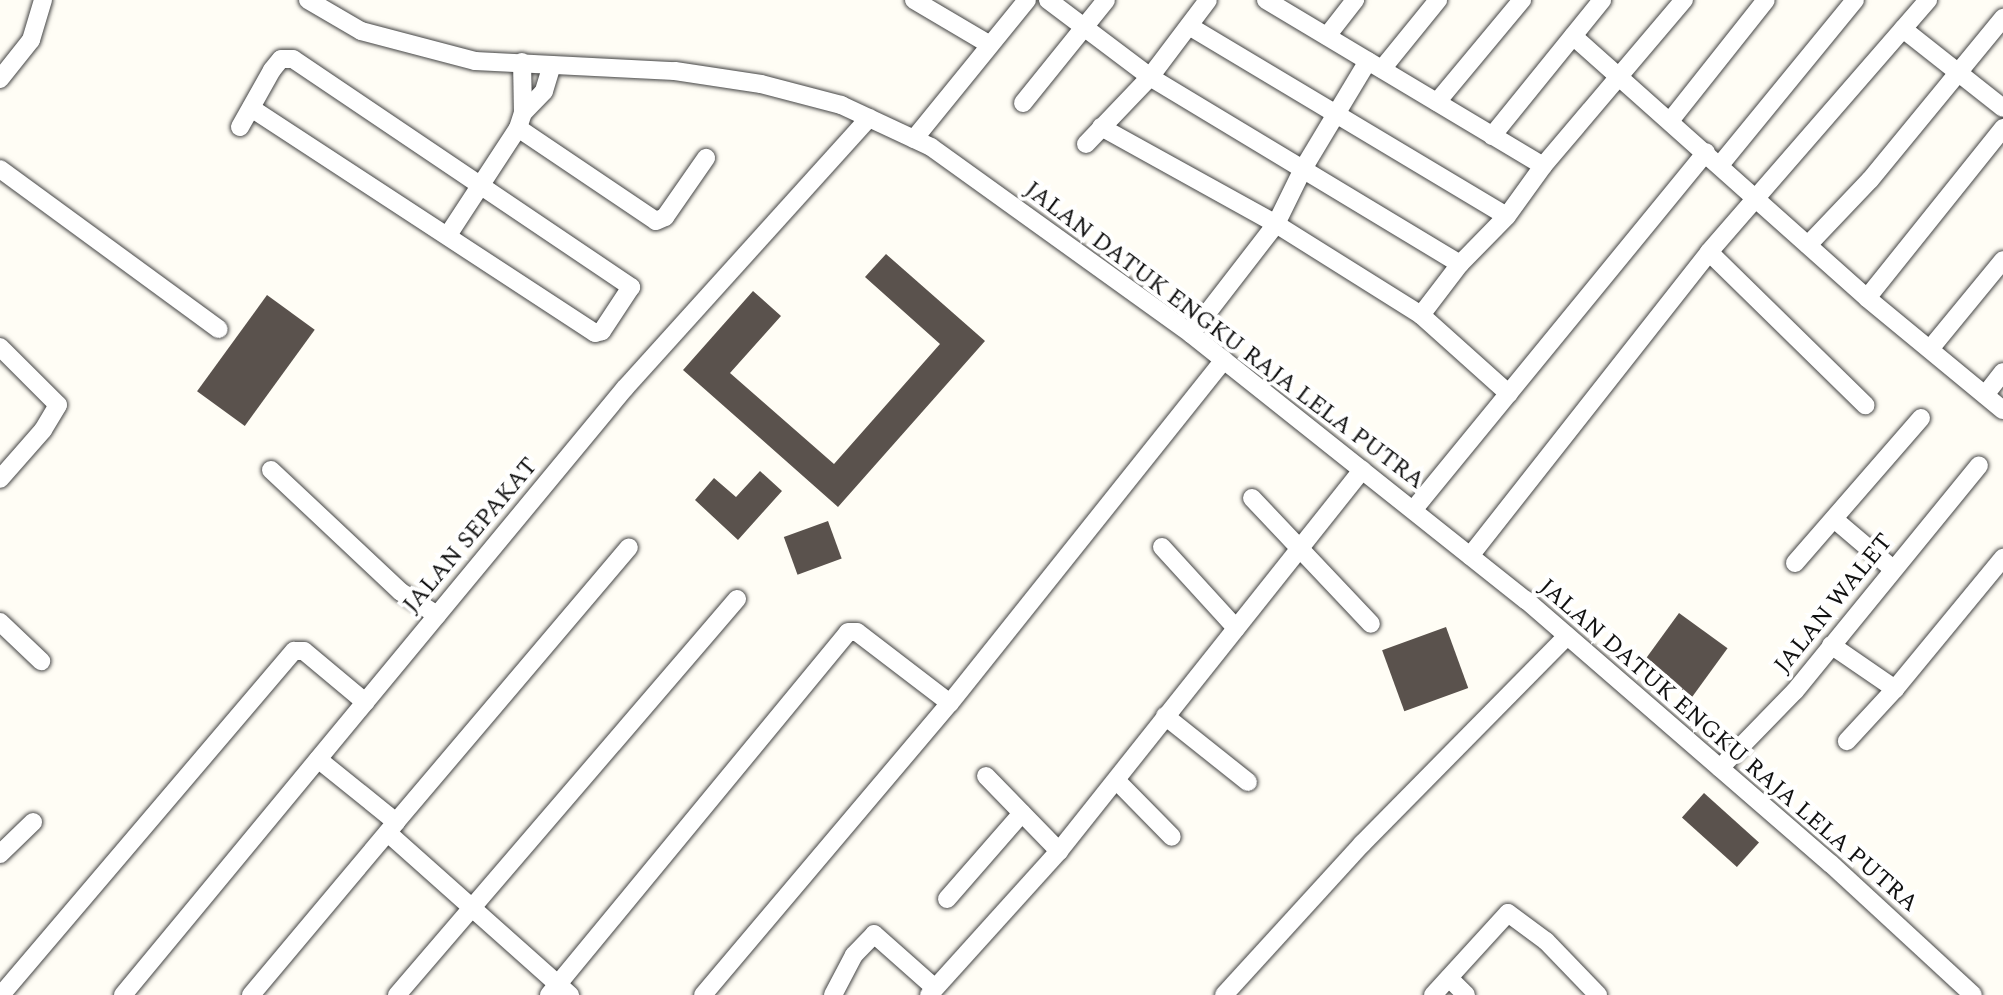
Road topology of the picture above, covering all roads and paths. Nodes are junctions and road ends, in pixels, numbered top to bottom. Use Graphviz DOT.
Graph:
graph roads {
  1 [pos="43,0"];
  2 [pos="308,0"];
  3 [pos="914,0"];
  4 [pos="1027,0"];
  5 [pos="1048,0"];
  6 [pos="1106,0"];
  7 [pos="1208,0"];
  8 [pos="1355,0"];
  9 [pos="1438,0"];
  10 [pos="1522,0"];
  11 [pos="1602,0"];
  12 [pos="1684,0"];
  13 [pos="1766,0"];
  14 [pos="1855,0"];
  15 [pos="1928,0"];
  16 [pos="1271,1"];
  17 [pos="2003,18"];
  18 [pos="1189,26"];
  19 [pos="1084,27"];
  20 [pos="1903,29"];
  21 [pos="1327,36"];
  22 [pos="1573,36"];
  23 [pos="990,45"];
  24 [pos="522,62"];
  25 [pos="552,65"];
  26 [pos="1375,65"];
  27 [pos="1958,71"];
  28 [pos="1150,77"];
  29 [pos="1622,77"];
  30 [pos="0,79"];
  31 [pos="1437,102"];
  32 [pos="1023,103"];
  33 [pos="251,108"];
  34 [pos="2003,108"];
  35 [pos="1337,113"];
  36 [pos="869,118"];
  37 [pos="521,120"];
  38 [pos="1670,121"];
  39 [pos="240,127"];
  40 [pos="1101,127"];
  41 [pos="2003,128"];
  42 [pos="1492,136"];
  43 [pos="914,139"];
  44 [pos="1086,144"];
  45 [pos="706,158"];
  46 [pos="1713,159"];
  47 [pos="1543,166"];
  48 [pos="0,169"];
  49 [pos="1303,169"];
  50 [pos="479,187"];
  51 [pos="1757,201"];
  52 [pos="1507,216"];
  53 [pos="1276,224"];
  54 [pos="448,235"];
  55 [pos="1808,245"];
  56 [pos="1709,252"];
  57 [pos="2003,260"];
  58 [pos="1460,264"];
  59 [pos="1867,298"];
  60 [pos="1421,315"];
  61 [pos="219,329"];
  62 [pos="1191,334"];
  63 [pos="0,347"];
  64 [pos="1930,349"];
  65 [pos="1224,360"];
  66 [pos="2003,372"];
  67 [pos="1509,394"];
  68 [pos="1985,395"];
  69 [pos="1865,405"];
  70 [pos="2003,410"];
  71 [pos="1921,418"];
  72 [pos="1979,465"];
  73 [pos="271,470"];
  74 [pos="1362,470"];
  75 [pos="0,479"];
  76 [pos="1252,498"];
  77 [pos="1414,509"];
  78 [pos="1834,519"];
  79 [pos="629,547"];
  80 [pos="1162,547"];
  81 [pos="1304,549"];
  82 [pos="1470,556"];
  83 [pos="2003,558"];
  84 [pos="1795,563"];
  85 [pos="1893,569"];
  86 [pos="737,599"];
  87 [pos="437,615"];
  88 [pos="0,622"];
  89 [pos="1371,624"];
  90 [pos="1236,628"];
  91 [pos="1567,636"];
  92 [pos="1831,645"];
  93 [pos="41,661"];
  94 [pos="1895,689"];
  95 [pos="365,702"];
  96 [pos="950,703"];
  97 [pos="1165,716"];
  98 [pos="1847,741"];
  99 [pos="318,759"];
  100 [pos="1720,768"];
  101 [pos="986,776"];
  102 [pos="1117,781"];
  103 [pos="1248,782"];
  104 [pos="1022,813"];
  105 [pos="33,822"];
  106 [pos="392,827"];
  107 [pos="1172,837"];
  108 [pos="1059,851"];
  109 [pos="0,854"];
  110 [pos="947,899"];
  111 [pos="470,905"];
  112 [pos="1449,978"];
  113 [pos="559,991"];
  114 [pos="932,992"];
  115 [pos="1,995"];
  116 [pos="123,995"];
  117 [pos="251,995"];
  118 [pos="397,995"];
  119 [pos="703,995"];
  120 [pos="833,995"];
  121 [pos="1224,995"];
  122 [pos="1433,995"];
  123 [pos="1466,995"];
  124 [pos="1598,995"];
  125 [pos="1973,995"];
  1 -- 30 [label="street"];
  2 -- 24 [label="street, JALAN DATUK ENGKU RAJA LELA PUTRA"];
  3 -- 23 [label="street"];
  4 -- 23 [label="street"];
  5 -- 19 [label="street"];
  6 -- 19 [label="street"];
  7 -- 18 [label="street"];
  8 -- 21 [label="street"];
  9 -- 26 [label="street"];
  10 -- 31 [label="street"];
  11 -- 22 [label="street"];
  12 -- 29 [label="street"];
  13 -- 38 [label="street"];
  14 -- 46 [label="street"];
  15 -- 20 [label="street"];
  16 -- 21 [label="street"];
  17 -- 27 [label="street"];
  18 -- 28 [label="street"];
  18 -- 35 [label="street"];
  19 -- 28 [label="street"];
  19 -- 32 [label="street"];
  20 -- 27 [label="street"];
  20 -- 51 [label="street"];
  21 -- 26 [label="street"];
  22 -- 29 [label="street"];
  22 -- 42 [label="street"];
  23 -- 43 [label="street"];
  24 -- 25 [label="street, JALAN DATUK ENGKU RAJA LELA PUTRA"];
  24 -- 37 [label="street"];
  25 -- 36 [label="street, JALAN DATUK ENGKU RAJA LELA PUTRA"];
  25 -- 37 [label="street"];
  26 -- 31 [label="street"];
  26 -- 35 [label="street"];
  27 -- 34 [label="street"];
  27 -- 55 [label="street"];
  28 -- 40 [label="street"];
  28 -- 49 [label="street"];
  29 -- 38 [label="street"];
  29 -- 47 [label="street"];
  31 -- 42 [label="street"];
  33 -- 39 [label="street"];
  33 -- 50 [label="street"];
  33 -- 54 [label="street"];
  35 -- 49 [label="street"];
  35 -- 52 [label="street"];
  36 -- 43 [label="street, JALAN DATUK ENGKU RAJA LELA PUTRA"];
  36 -- 87 [label="street, JALAN SEPAKAT"];
  37 -- 45 [label="street"];
  37 -- 50 [label="street"];
  38 -- 46 [label="street"];
  40 -- 44 [label="street"];
  40 -- 53 [label="street"];
  41 -- 59 [label="street"];
  42 -- 47 [label="street"];
  43 -- 62 [label="street, JALAN DATUK ENGKU RAJA LELA PUTRA"];
  46 -- 51 [label="street"];
  46 -- 67 [label="street"];
  47 -- 52 [label="street"];
  48 -- 61 [label="street"];
  49 -- 53 [label="street"];
  49 -- 58 [label="street"];
  50 -- 54 [label="street"];
  50 -- 54 [label="street"];
  51 -- 55 [label="street"];
  51 -- 56 [label="street"];
  52 -- 58 [label="street"];
  53 -- 60 [label="street"];
  53 -- 62 [label="street"];
  55 -- 59 [label="street"];
  56 -- 69 [label="street"];
  56 -- 82 [label="street"];
  57 -- 64 [label="street"];
  58 -- 60 [label="street"];
  59 -- 64 [label="street"];
  60 -- 67 [label="street"];
  62 -- 65 [label="street, JALAN DATUK ENGKU RAJA LELA PUTRA"];
  63 -- 75 [label="street"];
  64 -- 68 [label="street"];
  65 -- 74 [label="street, JALAN DATUK ENGKU RAJA LELA PUTRA"];
  65 -- 96 [label="street"];
  66 -- 68 [label="street"];
  67 -- 77 [label="street"];
  68 -- 70 [label="street"];
  71 -- 78 [label="street"];
  72 -- 85 [label="street, JALAN WALET"];
  73 -- 87 [label="street"];
  74 -- 77 [label="street, JALAN DATUK ENGKU RAJA LELA PUTRA"];
  74 -- 81 [label="street"];
  76 -- 81 [label="street"];
  77 -- 82 [label="street, JALAN DATUK ENGKU RAJA LELA PUTRA"];
  78 -- 84 [label="street"];
  78 -- 85 [label="street"];
  79 -- 106 [label="street"];
  80 -- 90 [label="street"];
  81 -- 89 [label="street"];
  81 -- 90 [label="street"];
  82 -- 91 [label="street, JALAN DATUK ENGKU RAJA LELA PUTRA"];
  83 -- 94 [label="street"];
  85 -- 92 [label="street, JALAN WALET"];
  86 -- 111 [label="street"];
  87 -- 95 [label="street, JALAN SEPAKAT"];
  88 -- 93 [label="street"];
  90 -- 97 [label="street"];
  91 -- 100 [label="street, JALAN DATUK ENGKU RAJA LELA PUTRA"];
  91 -- 121 [label="street"];
  92 -- 94 [label="street"];
  92 -- 100 [label="street, JALAN WALET"];
  94 -- 98 [label="street"];
  95 -- 99 [label="street, JALAN SEPAKAT"];
  95 -- 115 [label="street"];
  96 -- 113 [label="street"];
  96 -- 119 [label="street"];
  97 -- 102 [label="street"];
  97 -- 103 [label="street"];
  99 -- 106 [label="street"];
  99 -- 116 [label="street, JALAN SEPAKAT"];
  100 -- 125 [label="street, JALAN DATUK ENGKU RAJA LELA PUTRA"];
  101 -- 104 [label="street"];
  102 -- 107 [label="street"];
  102 -- 108 [label="street"];
  104 -- 108 [label="street"];
  104 -- 110 [label="street"];
  105 -- 109 [label="street"];
  106 -- 111 [label="street"];
  106 -- 117 [label="street"];
  108 -- 114 [label="street"];
  111 -- 113 [label="street"];
  111 -- 118 [label="street"];
  112 -- 122 [label="street"];
  112 -- 123 [label="street"];
  112 -- 124 [label="street"];
  114 -- 120 [label="street"];
}
